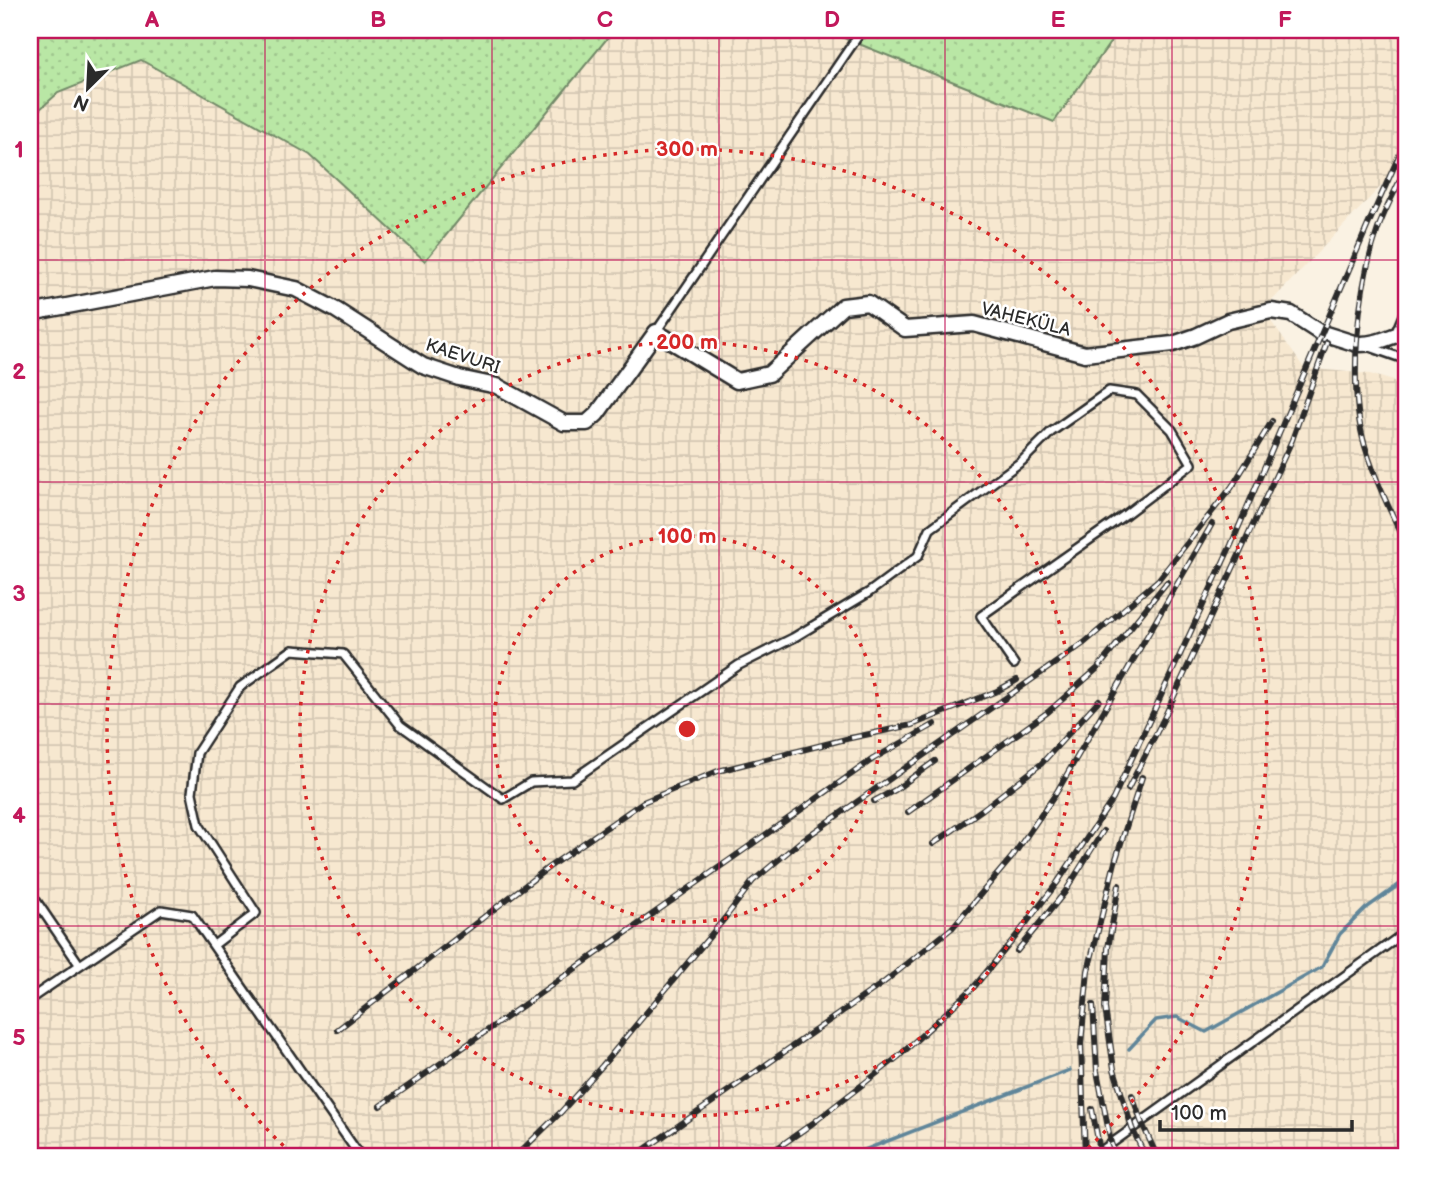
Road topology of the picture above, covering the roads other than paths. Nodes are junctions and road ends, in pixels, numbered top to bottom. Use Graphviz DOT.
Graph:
graph roads {
  1 [pos="862,30"];
  2 [pos="30,313"];
  3 [pos="1407,315"];
  4 [pos="656,332"];
  5 [pos="1362,345"];
  6 [pos="1407,359"];
  7 [pos="1014,664"];
  8 [pos="30,892"];
  9 [pos="1407,931"];
  10 [pos="214,945"];
  11 [pos="79,964"];
  12 [pos="30,999"];
  13 [pos="360,1156"];
  14 [pos="1094,1156"];
  1 -- 4 [label="lane, KAEVURI"];
  2 -- 4 [label="street, KAEVURI"];
  3 -- 5 [label="street"];
  4 -- 5 [label="street, VAHEKÜLA"];
  5 -- 6 [label="lane"];
  7 -- 10 [label="lane"];
  8 -- 11 [label="lane"];
  9 -- 14 [label="lane"];
  10 -- 11 [label="lane"];
  10 -- 13 [label="lane"];
  11 -- 12 [label="lane"];
}
